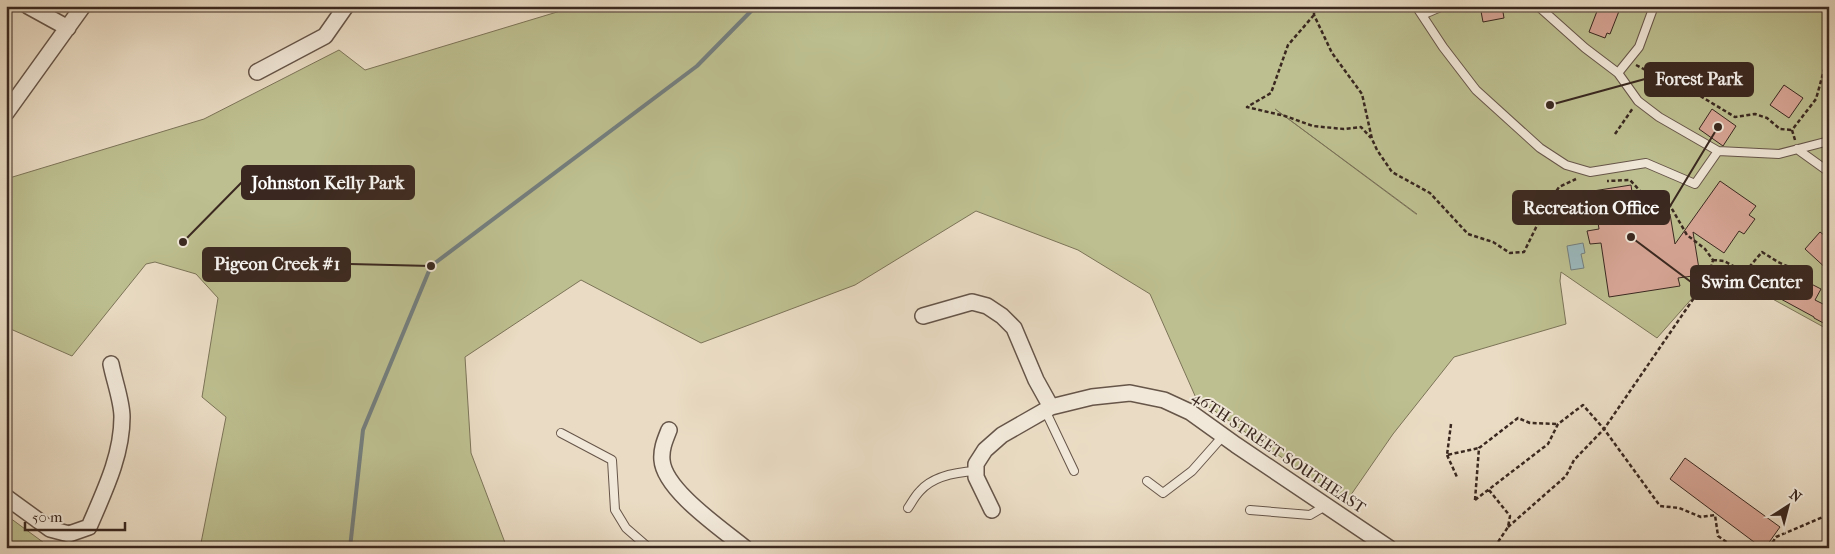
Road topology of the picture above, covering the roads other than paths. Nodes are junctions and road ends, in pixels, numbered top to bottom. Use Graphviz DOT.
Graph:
graph roads {
  1 [pos="28,6"];
  2 [pos="83,6"];
  3 [pos="346,6"];
  4 [pos="1416,6"];
  5 [pos="1443,6"];
  6 [pos="1538,6"];
  7 [pos="1654,6"];
  8 [pos="1422,15"];
  9 [pos="68,28"];
  10 [pos="257,72"];
  11 [pos="1618,73"];
  12 [pos="6,113"];
  13 [pos="1829,141"];
  14 [pos="1797,149"];
  15 [pos="1718,151"];
  16 [pos="1829,172"];
  17 [pos="923,316"];
  18 [pos="111,364"];
  19 [pos="1048,409"];
  20 [pos="669,430"];
  21 [pos="561,433"];
  22 [pos="1223,436"];
  23 [pos="976,471"];
  24 [pos="1074,471"];
  25 [pos="1147,481"];
  26 [pos="6,497"];
  27 [pos="1326,505"];
  28 [pos="908,508"];
  29 [pos="992,510"];
  30 [pos="1250,510"];
  31 [pos="649,548"];
  32 [pos="745,548"];
  33 [pos="1389,548"];
  1 -- 9 [label="street"];
  2 -- 9 [label="street"];
  3 -- 10 [label="street"];
  4 -- 8 [label="lane"];
  5 -- 8 [label="lane"];
  6 -- 11 [label="lane"];
  7 -- 11 [label="lane"];
  8 -- 15 [label="lane"];
  9 -- 12 [label="street"];
  11 -- 15 [label="lane"];
  13 -- 14 [label="lane"];
  14 -- 15 [label="lane"];
  14 -- 16 [label="lane"];
  17 -- 19 [label="street"];
  18 -- 26 [label="street"];
  19 -- 22 [label="street, 46TH STREET SOUTHEAST"];
  19 -- 23 [label="street, 46TH STREET SOUTHEAST"];
  19 -- 24 [label="lane"];
  20 -- 32 [label="street"];
  21 -- 31 [label="lane"];
  22 -- 25 [label="lane"];
  22 -- 27 [label="street, 46TH STREET SOUTHEAST"];
  23 -- 28 [label="lane"];
  23 -- 29 [label="street"];
  27 -- 30 [label="lane"];
  27 -- 33 [label="street, 46TH STREET SOUTHEAST"];
}
